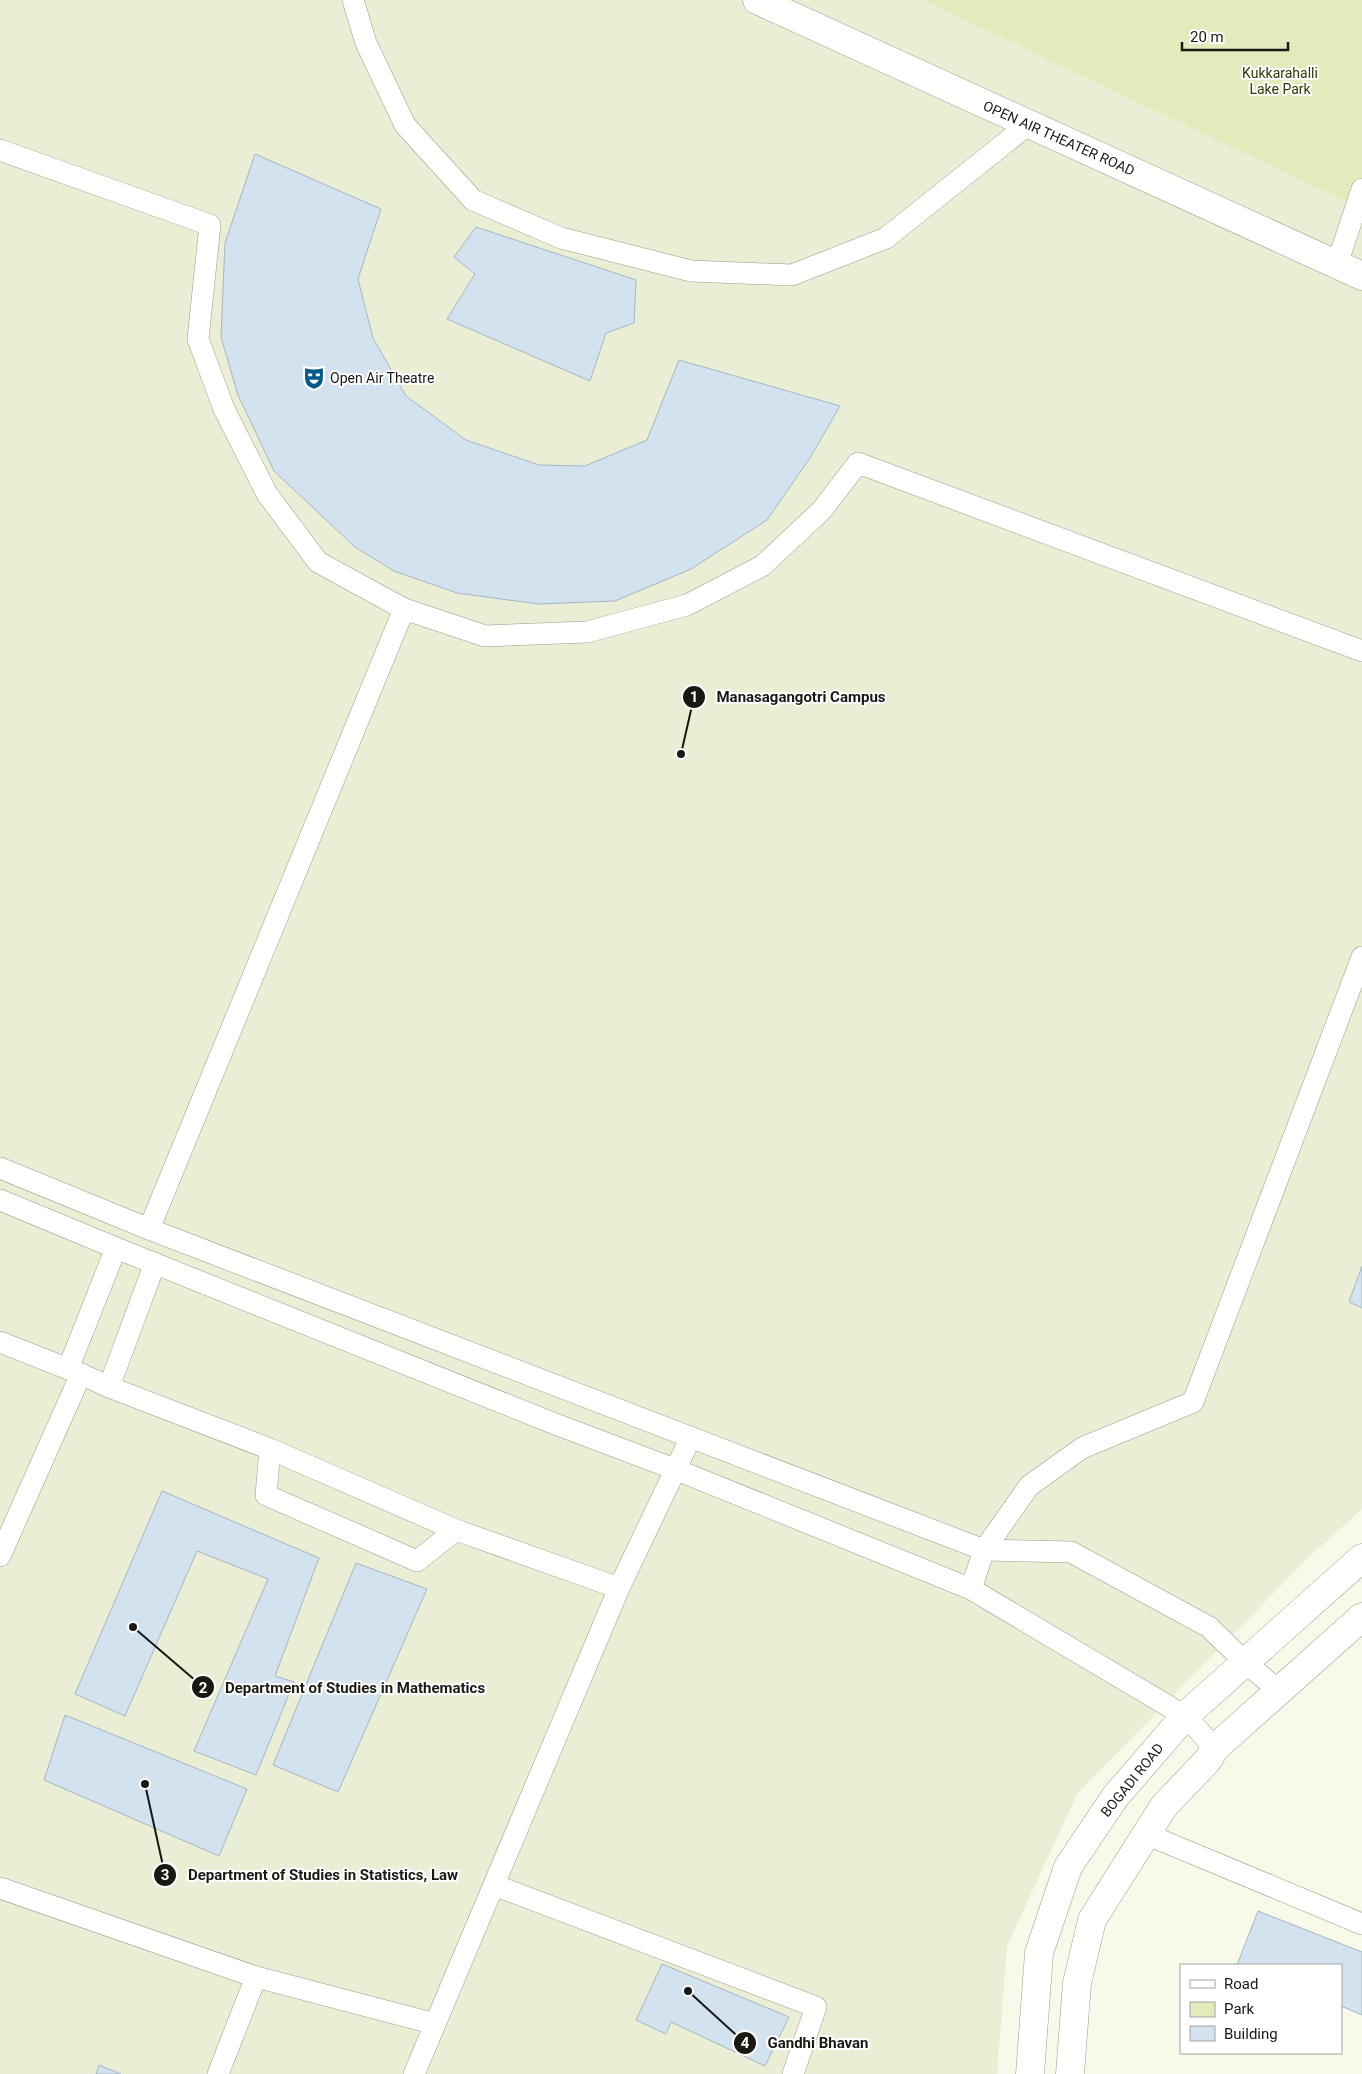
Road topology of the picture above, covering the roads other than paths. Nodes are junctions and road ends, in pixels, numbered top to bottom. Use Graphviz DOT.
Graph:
graph roads {
  1 [pos="353,0"];
  2 [pos="757,0"];
  3 [pos="1029,124"];
  4 [pos="0,150"];
  5 [pos="1362,189"];
  6 [pos="1337,264"];
  7 [pos="1362,276"];
  8 [pos="404,609"];
  9 [pos="1362,651"];
  10 [pos="1362,957"];
  11 [pos="0,1168"];
  12 [pos="0,1200"];
  13 [pos="149,1229"];
  14 [pos="116,1248"];
  15 [pos="155,1262"];
  16 [pos="0,1342"];
  17 [pos="74,1371"];
  18 [pos="109,1388"];
  19 [pos="691,1437"];
  20 [pos="270,1449"];
  21 [pos="677,1470"];
  22 [pos="456,1530"];
  23 [pos="984,1550"];
  24 [pos="0,1556"];
  25 [pos="1362,1558"];
  26 [pos="619,1588"];
  27 [pos="971,1589"];
  28 [pos="1362,1617"];
  29 [pos="1245,1662"];
  30 [pos="1278,1690"];
  31 [pos="1184,1716"];
  32 [pos="1215,1748"];
  33 [pos="1146,1834"];
  34 [pos="494,1885"];
  35 [pos="0,1888"];
  36 [pos="1362,1924"];
  37 [pos="256,1977"];
  38 [pos="435,2024"];
  39 [pos="218,2074"];
  40 [pos="414,2074"];
  41 [pos="792,2074"];
  42 [pos="1030,2074"];
  43 [pos="1070,2074"];
  1 -- 3 [label="lane"];
  2 -- 3 [label="main road, OPEN AIR THEATER ROAD"];
  3 -- 6 [label="main road, OPEN AIR THEATER ROAD"];
  4 -- 8 [label="lane"];
  5 -- 6 [label="lane"];
  6 -- 7 [label="main road, OPEN AIR THEATER ROAD"];
  8 -- 9 [label="lane"];
  8 -- 13 [label="lane"];
  10 -- 23 [label="lane"];
  11 -- 13 [label="lane"];
  12 -- 14 [label="lane"];
  13 -- 19 [label="lane"];
  14 -- 15 [label="lane"];
  14 -- 17 [label="lane"];
  15 -- 18 [label="lane"];
  15 -- 21 [label="lane"];
  16 -- 17 [label="lane"];
  17 -- 18 [label="lane"];
  17 -- 24 [label="lane"];
  18 -- 20 [label="lane"];
  19 -- 21 [label="lane"];
  19 -- 23 [label="lane"];
  20 -- 22 [label="lane"];
  20 -- 22 [label="lane"];
  21 -- 26 [label="lane"];
  21 -- 27 [label="lane"];
  22 -- 26 [label="lane"];
  23 -- 27 [label="lane"];
  23 -- 29 [label="lane"];
  25 -- 29 [label="main road, BOGADI ROAD"];
  26 -- 34 [label="lane"];
  27 -- 31 [label="lane"];
  28 -- 30 [label="main road"];
  29 -- 30 [label="lane"];
  29 -- 31 [label="main road, BOGADI ROAD"];
  30 -- 32 [label="main road"];
  31 -- 32 [label="lane"];
  31 -- 42 [label="main road, BOGADI ROAD"];
  32 -- 33 [label="main road"];
  33 -- 36 [label="lane"];
  33 -- 43 [label="main road"];
  34 -- 38 [label="lane"];
  34 -- 41 [label="lane"];
  35 -- 37 [label="lane"];
  37 -- 38 [label="lane"];
  37 -- 39 [label="lane"];
  38 -- 40 [label="lane"];
}
